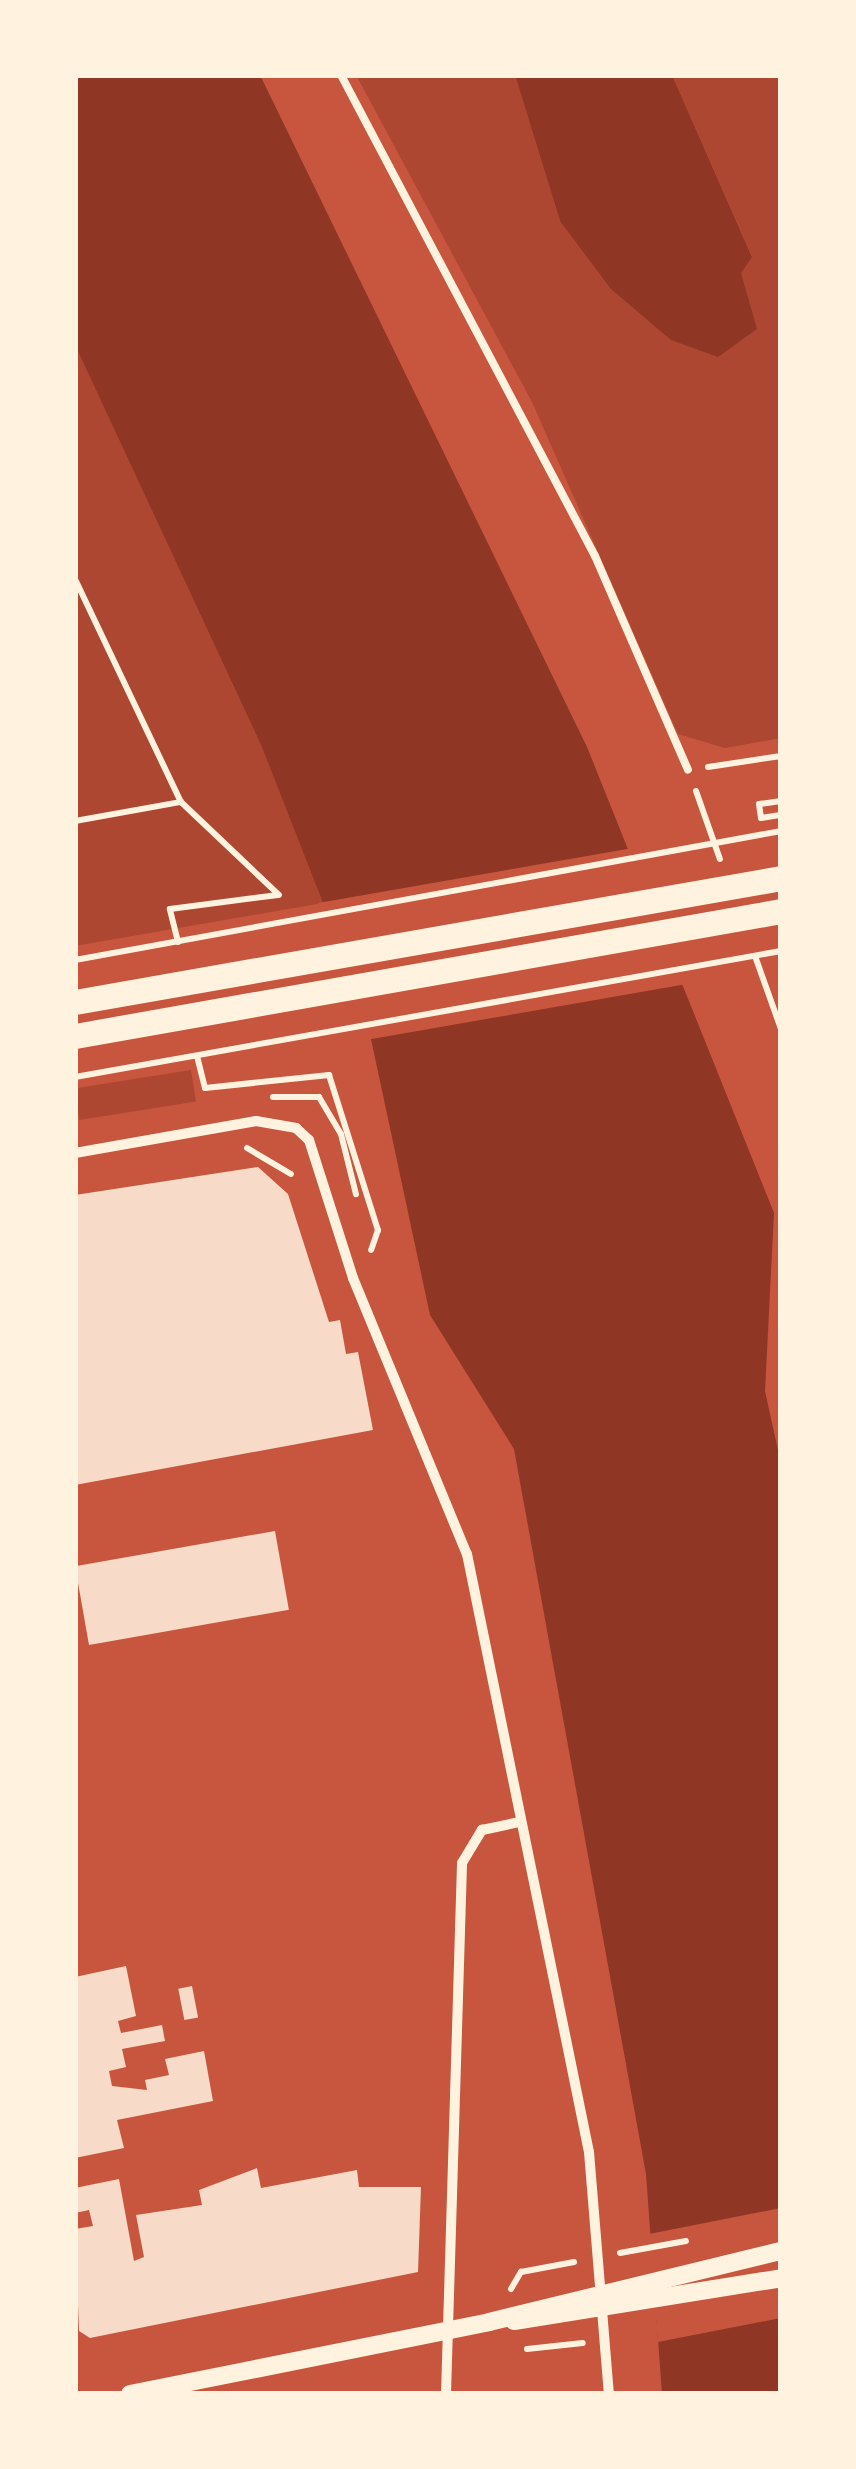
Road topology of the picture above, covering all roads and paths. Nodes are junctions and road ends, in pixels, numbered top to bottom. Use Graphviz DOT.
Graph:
graph roads {
  1 [pos="342,75"];
  2 [pos="75,579"];
  3 [pos="781,756"];
  4 [pos="688,770"];
  5 [pos="781,801"];
  6 [pos="181,802"];
  7 [pos="781,815"];
  8 [pos="75,820"];
  9 [pos="781,831"];
  10 [pos="781,878"];
  11 [pos="781,911"];
  12 [pos="178,942"];
  13 [pos="781,951"];
  14 [pos="75,960"];
  15 [pos="75,1002"];
  16 [pos="75,1036"];
  17 [pos="197,1056"];
  18 [pos="75,1076"];
  19 [pos="229,1146"];
  20 [pos="75,1152"];
  21 [pos="298,1185"];
  22 [pos="370,1254"];
  23 [pos="521,1822"];
  24 [pos="781,2251"];
  25 [pos="781,2278"];
  26 [pos="489,2322"];
  27 [pos="448,2331"];
  28 [pos="130,2394"];
  29 [pos="446,2394"];
  30 [pos="608,2394"];
  1 -- 4 [label="lane"];
  2 -- 6 [label="path"];
  3 -- 4 [label="path"];
  5 -- 7 [label="path"];
  6 -- 8 [label="path"];
  6 -- 12 [label="path"];
  9 -- 12 [label="path"];
  10 -- 15 [label="main road"];
  11 -- 16 [label="main road"];
  12 -- 14 [label="path"];
  13 -- 17 [label="path"];
  17 -- 18 [label="path"];
  17 -- 22 [label="path"];
  19 -- 21 [label="path"];
  20 -- 23 [label="street"];
  23 -- 27 [label="street"];
  23 -- 30 [label="street"];
  24 -- 26 [label="street"];
  25 -- 26 [label="street"];
  26 -- 27 [label="street"];
  27 -- 28 [label="street"];
  27 -- 29 [label="street"];
}
